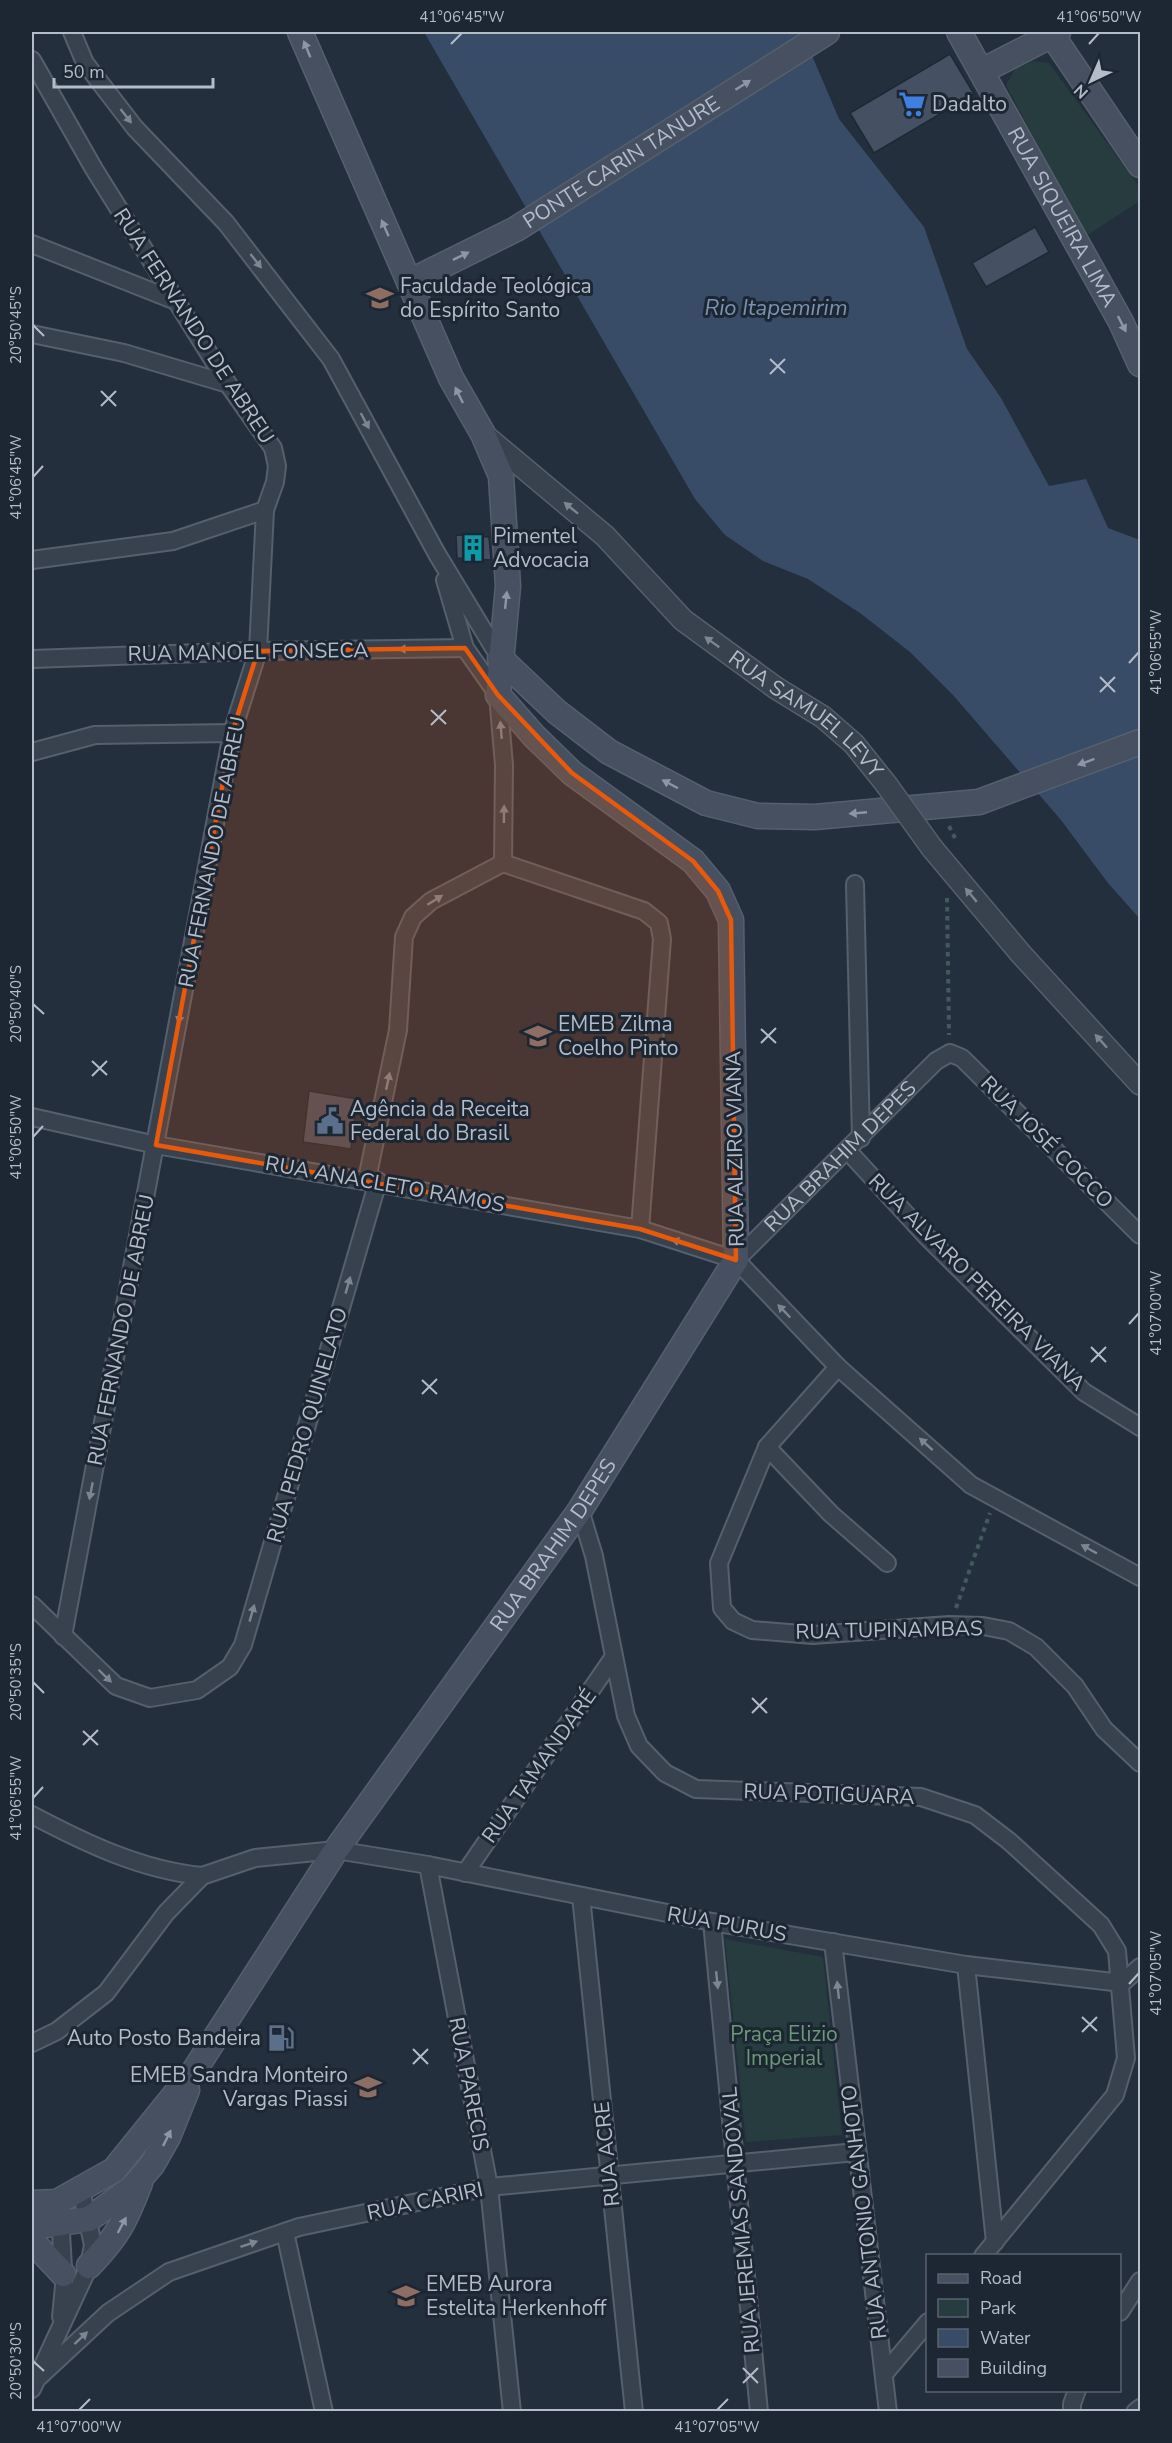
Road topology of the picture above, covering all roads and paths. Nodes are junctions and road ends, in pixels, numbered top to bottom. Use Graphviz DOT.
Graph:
graph roads {
  1 [pos="72,32"];
  2 [pos="300,32"];
  3 [pos="827,32"];
  4 [pos="959,32"];
  5 [pos="1053,33"];
  6 [pos="32,64"];
  7 [pos="982,70"];
  8 [pos="1140,165"];
  9 [pos="32,244"];
  10 [pos="409,282"];
  11 [pos="176,301"];
  12 [pos="32,334"];
  13 [pos="1140,364"];
  14 [pos="228,384"];
  15 [pos="483,434"];
  16 [pos="265,510"];
  17 [pos="437,554"];
  18 [pos="32,560"];
  19 [pos="465,648"];
  20 [pos="258,651"];
  21 [pos="500,658"];
  22 [pos="32,659"];
  23 [pos="498,695"];
  24 [pos="232,733"];
  25 [pos="1140,742"];
  26 [pos="32,752"];
  27 [pos="503,862"];
  28 [pos="946,866"];
  29 [pos="855,884"];
  30 [pos="950,1053"];
  31 [pos="1140,1084"];
  32 [pos="32,1117"];
  33 [pos="861,1138"];
  34 [pos="156,1145"];
  35 [pos="848,1151"];
  36 [pos="373,1180"];
  37 [pos="640,1229"];
  38 [pos="1140,1235"];
  39 [pos="736,1260"];
  40 [pos="838,1367"];
  41 [pos="1140,1427"];
  42 [pos="766,1447"];
  43 [pos="995,1497"];
  44 [pos="580,1510"];
  45 [pos="887,1563"];
  46 [pos="1140,1577"];
  47 [pos="32,1605"];
  48 [pos="949,1625"];
  49 [pos="63,1636"];
  50 [pos="613,1658"];
  51 [pos="1140,1763"];
  52 [pos="32,1815"];
  53 [pos="336,1850"];
  54 [pos="428,1865"];
  55 [pos="465,1873"];
  56 [pos="202,1876"];
  57 [pos="581,1896"];
  58 [pos="712,1922"];
  59 [pos="833,1942"];
  60 [pos="966,1965"];
  61 [pos="1140,1967"];
  62 [pos="1122,1983"];
  63 [pos="32,2043"];
  64 [pos="194,2071"];
  65 [pos="856,2152"];
  66 [pos="736,2165"];
  67 [pos="142,2176"];
  68 [pos="609,2176"];
  69 [pos="489,2187"];
  70 [pos="81,2190"];
  71 [pos="50,2208"];
  72 [pos="89,2219"];
  73 [pos="32,2227"];
  74 [pos="285,2232"];
  75 [pos="32,2241"];
  76 [pos="995,2241"];
  77 [pos="985,2254"];
  78 [pos="89,2266"];
  79 [pos="63,2274"];
  80 [pos="1140,2281"];
  81 [pos="1121,2309"];
  82 [pos="926,2323"];
  83 [pos="60,2329"];
  84 [pos="884,2374"];
  85 [pos="35,2383"];
  86 [pos="1077,2392"];
  87 [pos="1140,2408"];
  88 [pos="324,2412"];
  89 [pos="512,2412"];
  90 [pos="634,2412"];
  91 [pos="759,2412"];
  92 [pos="888,2412"];
  93 [pos="1072,2412"];
  94 [pos="1135,2412"];
  1 -- 17 [label="street, one-way"];
  10 -- 2 [label="main road, one-way"];
  10 -- 3 [label="main road, PONTE CARIN TANURE, one-way"];
  4 -- 7 [label="main road, RUA SIQUEIRA LIMA"];
  5 -- 7 [label="main road"];
  5 -- 8 [label="main road"];
  6 -- 11 [label="street, RUA FERNANDO DE ABREU"];
  7 -- 13 [label="main road, RUA SIQUEIRA LIMA, one-way"];
  9 -- 11 [label="street"];
  15 -- 10 [label="main road, one-way"];
  11 -- 14 [label="street, RUA FERNANDO DE ABREU"];
  12 -- 14 [label="street"];
  14 -- 16 [label="street, RUA FERNANDO DE ABREU"];
  21 -- 15 [label="main road, one-way"];
  28 -- 15 [label="street, RUA SAMUEL LEVY, one-way, bridge"];
  16 -- 18 [label="street"];
  16 -- 20 [label="street, RUA FERNANDO DE ABREU"];
  17 -- 19 [label="street"];
  17 -- 21 [label="street"];
  19 -- 20 [label="street, RUA MANOEL FONSECA, one-way"];
  19 -- 23 [label="street"];
  20 -- 22 [label="street, RUA MANOEL FONSECA"];
  20 -- 24 [label="street, RUA FERNANDO DE ABREU"];
  21 -- 23 [label="main road"];
  25 -- 21 [label="main road, one-way"];
  27 -- 23 [label="street, one-way"];
  23 -- 39 [label="main road, RUA ALZIRO VIANA"];
  24 -- 26 [label="street"];
  24 -- 34 [label="street, RUA FERNANDO DE ABREU, one-way"];
  36 -- 27 [label="street, RUA PEDRO QUINELATO, one-way"];
  27 -- 37 [label="street"];
  28 -- 30 [label="path"];
  31 -- 28 [label="street, RUA SAMUEL LEVY, one-way"];
  29 -- 33 [label="street"];
  30 -- 33 [label="street, RUA BRAHIM DEPES"];
  30 -- 38 [label="street, RUA JOSÉ COCCO"];
  32 -- 34 [label="street, RUA ANACLETO RAMOS"];
  33 -- 35 [label="street, RUA BRAHIM DEPES"];
  34 -- 36 [label="street, RUA ANACLETO RAMOS"];
  34 -- 49 [label="street, RUA FERNANDO DE ABREU, one-way"];
  35 -- 39 [label="street, RUA BRAHIM DEPES"];
  35 -- 41 [label="street, RUA ALVARO PEREIRA VIANA"];
  36 -- 37 [label="street, RUA ANACLETO RAMOS"];
  49 -- 36 [label="street, RUA PEDRO QUINELATO, one-way"];
  39 -- 37 [label="street, RUA ANACLETO RAMOS, one-way"];
  40 -- 39 [label="street, RUA ALZIRO VIANA, one-way"];
  39 -- 44 [label="main road, RUA BRAHIM DEPES"];
  40 -- 42 [label="street, RUA TUPINAMBAS"];
  43 -- 40 [label="street, RUA ALZIRO VIANA, one-way"];
  42 -- 45 [label="street"];
  42 -- 48 [label="street, RUA TUPINAMBAS"];
  46 -- 43 [label="street, RUA ALZIRO VIANA, one-way"];
  43 -- 48 [label="path"];
  44 -- 50 [label="street, RUA POTIGUARA"];
  44 -- 53 [label="main road, RUA BRAHIM DEPES"];
  47 -- 49 [label="street"];
  48 -- 51 [label="street, RUA TUPINAMBAS"];
  50 -- 55 [label="street, RUA TAMANDARÉ"];
  50 -- 62 [label="street, RUA POTIGUARA"];
  52 -- 56 [label="street"];
  53 -- 54 [label="street, RUA PURUS"];
  53 -- 56 [label="street, RUA PURUS"];
  53 -- 64 [label="main road, RUA BRAHIM DEPES"];
  54 -- 55 [label="street, RUA PURUS"];
  54 -- 69 [label="street, RUA PARECIS"];
  55 -- 57 [label="street, RUA PURUS"];
  56 -- 63 [label="street"];
  57 -- 58 [label="street, RUA PURUS"];
  57 -- 68 [label="street, RUA ACRE"];
  58 -- 59 [label="street, RUA PURUS"];
  58 -- 66 [label="street, RUA JEREMIAS SANDOVAL, one-way"];
  59 -- 60 [label="street, RUA PURUS"];
  65 -- 59 [label="street, RUA ANTONIO GANHOTO, one-way"];
  60 -- 62 [label="street, RUA PURUS"];
  60 -- 76 [label="street"];
  61 -- 62 [label="street"];
  62 -- 76 [label="street, RUA POTIGUARA"];
  67 -- 64 [label="main road, RUA BRAHIM DEPES, one-way"];
  64 -- 70 [label="main road, RUA BRAHIM DEPES"];
  65 -- 66 [label="street, RUA CARIRI"];
  65 -- 84 [label="street, RUA ANTONIO GANHOTO"];
  66 -- 68 [label="street, RUA CARIRI"];
  66 -- 91 [label="street, RUA JEREMIAS SANDOVAL"];
  67 -- 72 [label="main road, RUA BRAHIM DEPES"];
  78 -- 67 [label="main road, one-way"];
  68 -- 69 [label="street, RUA CARIRI"];
  68 -- 90 [label="street, RUA ACRE"];
  69 -- 74 [label="street, RUA CARIRI"];
  69 -- 89 [label="street, RUA PARECIS"];
  70 -- 71 [label="main road, RUA BRAHIM DEPES"];
  70 -- 72 [label="street"];
  71 -- 72 [label="main road, RUA BRAHIM DEPES"];
  71 -- 73 [label="main road"];
  71 -- 79 [label="street"];
  72 -- 78 [label="street"];
  85 -- 74 [label="street, RUA CARIRI, one-way"];
  74 -- 88 [label="street"];
  75 -- 79 [label="main road"];
  76 -- 77 [label="street, RUA POTIGUARA"];
  78 -- 83 [label="street"];
  79 -- 83 [label="street"];
  80 -- 81 [label="street"];
  82 -- 84 [label="street"];
  83 -- 85 [label="street"];
  84 -- 92 [label="street, RUA ANTONIO GANHOTO"];
  86 -- 93 [label="street"];
  87 -- 94 [label="street"];
}
